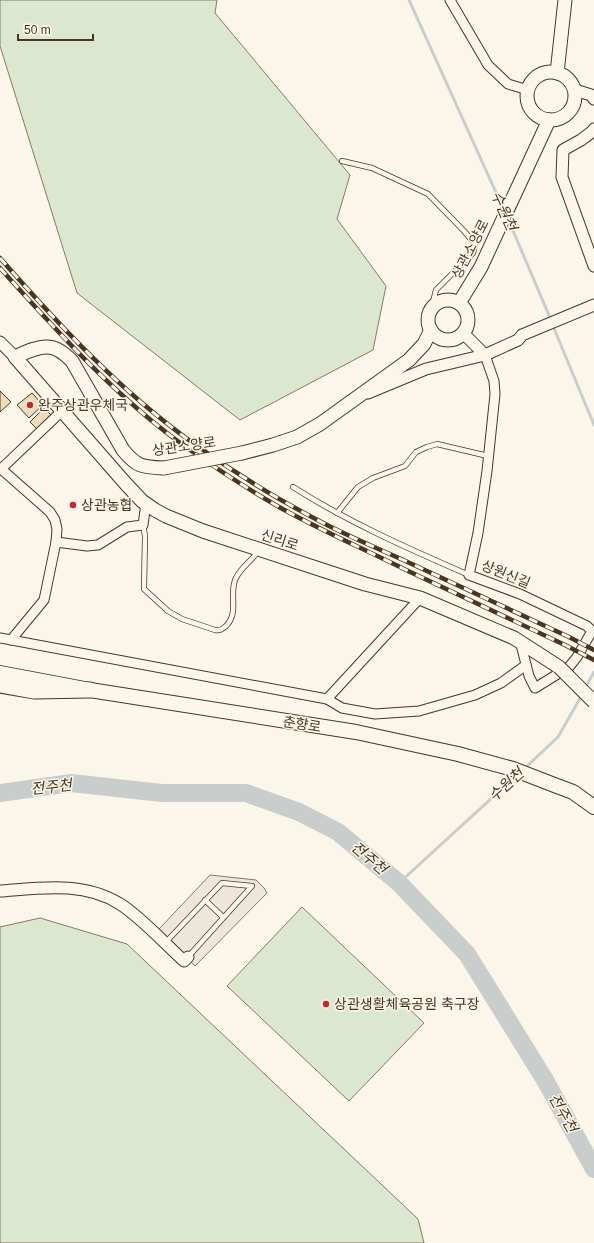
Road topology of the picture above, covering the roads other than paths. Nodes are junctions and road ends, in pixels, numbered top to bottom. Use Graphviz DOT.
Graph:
graph roads {
  1 [pos="450,0"];
  2 [pos="565,0"];
  3 [pos="557,73"];
  4 [pos="528,90"];
  5 [pos="575,90"];
  6 [pos="594,99"];
  7 [pos="549,120"];
  8 [pos="594,129"];
  9 [pos="342,161"];
  10 [pos="594,266"];
  11 [pos="459,303"];
  12 [pos="594,305"];
  13 [pos="431,310"];
  14 [pos="431,330"];
  15 [pos="463,332"];
  16 [pos="0,342"];
  17 [pos="485,355"];
  18 [pos="15,357"];
  19 [pos="360,396"];
  20 [pos="62,411"];
  21 [pos="488,456"];
  22 [pos="0,469"];
  23 [pos="293,487"];
  24 [pos="146,504"];
  25 [pos="337,513"];
  26 [pos="143,523"];
  27 [pos="56,542"];
  28 [pos="258,550"];
  29 [pos="469,575"];
  30 [pos="420,598"];
  31 [pos="0,638"];
  32 [pos="11,640"];
  33 [pos="520,642"];
  34 [pos="526,665"];
  35 [pos="0,673"];
  36 [pos="0,685"];
  37 [pos="90,690"];
  38 [pos="327,700"];
  39 [pos="594,702"];
  40 [pos="592,804"];
  41 [pos="0,891"];
  42 [pos="205,900"];
  43 [pos="223,917"];
  44 [pos="164,944"];
  45 [pos="188,957"];
  1 -- 4 [label="street"];
  2 -- 3 [label="main road"];
  3 -- 4 [label="main road"];
  3 -- 5 [label="main road"];
  4 -- 7 [label="main road"];
  5 -- 6 [label="street"];
  5 -- 7 [label="main road"];
  7 -- 11 [label="main road, 상관소양로"];
  8 -- 10 [label="street"];
  9 -- 13 [label="lane"];
  11 -- 13 [label="main road"];
  11 -- 15 [label="main road"];
  12 -- 17 [label="street, 상관소양로"];
  13 -- 14 [label="main road"];
  14 -- 15 [label="main road"];
  14 -- 19 [label="main road, 상관소양로"];
  15 -- 17 [label="street"];
  16 -- 18 [label="street, 신리로"];
  17 -- 19 [label="street, 상관소양로"];
  17 -- 21 [label="street, 상원신길"];
  18 -- 19 [label="main road, 상관소양로, bridge"];
  18 -- 20 [label="main road, 신리로"];
  20 -- 22 [label="street"];
  20 -- 24 [label="main road, 신리로"];
  21 -- 25 [label="lane"];
  21 -- 29 [label="street, 상원신길"];
  22 -- 27 [label="street"];
  23 -- 25 [label="lane"];
  24 -- 26 [label="street"];
  24 -- 28 [label="main road, 신리로"];
  25 -- 29 [label="lane"];
  26 -- 27 [label="street"];
  26 -- 28 [label="lane"];
  27 -- 32 [label="street"];
  28 -- 30 [label="main road, 신리로"];
  29 -- 34 [label="street, 상원신길"];
  30 -- 33 [label="main road, 신리로"];
  30 -- 38 [label="street"];
  31 -- 32 [label="street"];
  32 -- 38 [label="street"];
  33 -- 34 [label="street, 상원신길"];
  33 -- 39 [label="main road, 신리로, bridge"];
  34 -- 38 [label="street"];
  35 -- 37 [label="main road, 춘향로"];
  36 -- 37 [label="highway"];
  37 -- 40 [label="main road, 춘향로"];
  41 -- 44 [label="street"];
  42 -- 43 [label="lane"];
  42 -- 43 [label="lane"];
  42 -- 44 [label="lane"];
  43 -- 45 [label="lane"];
  44 -- 45 [label="street"];
}
